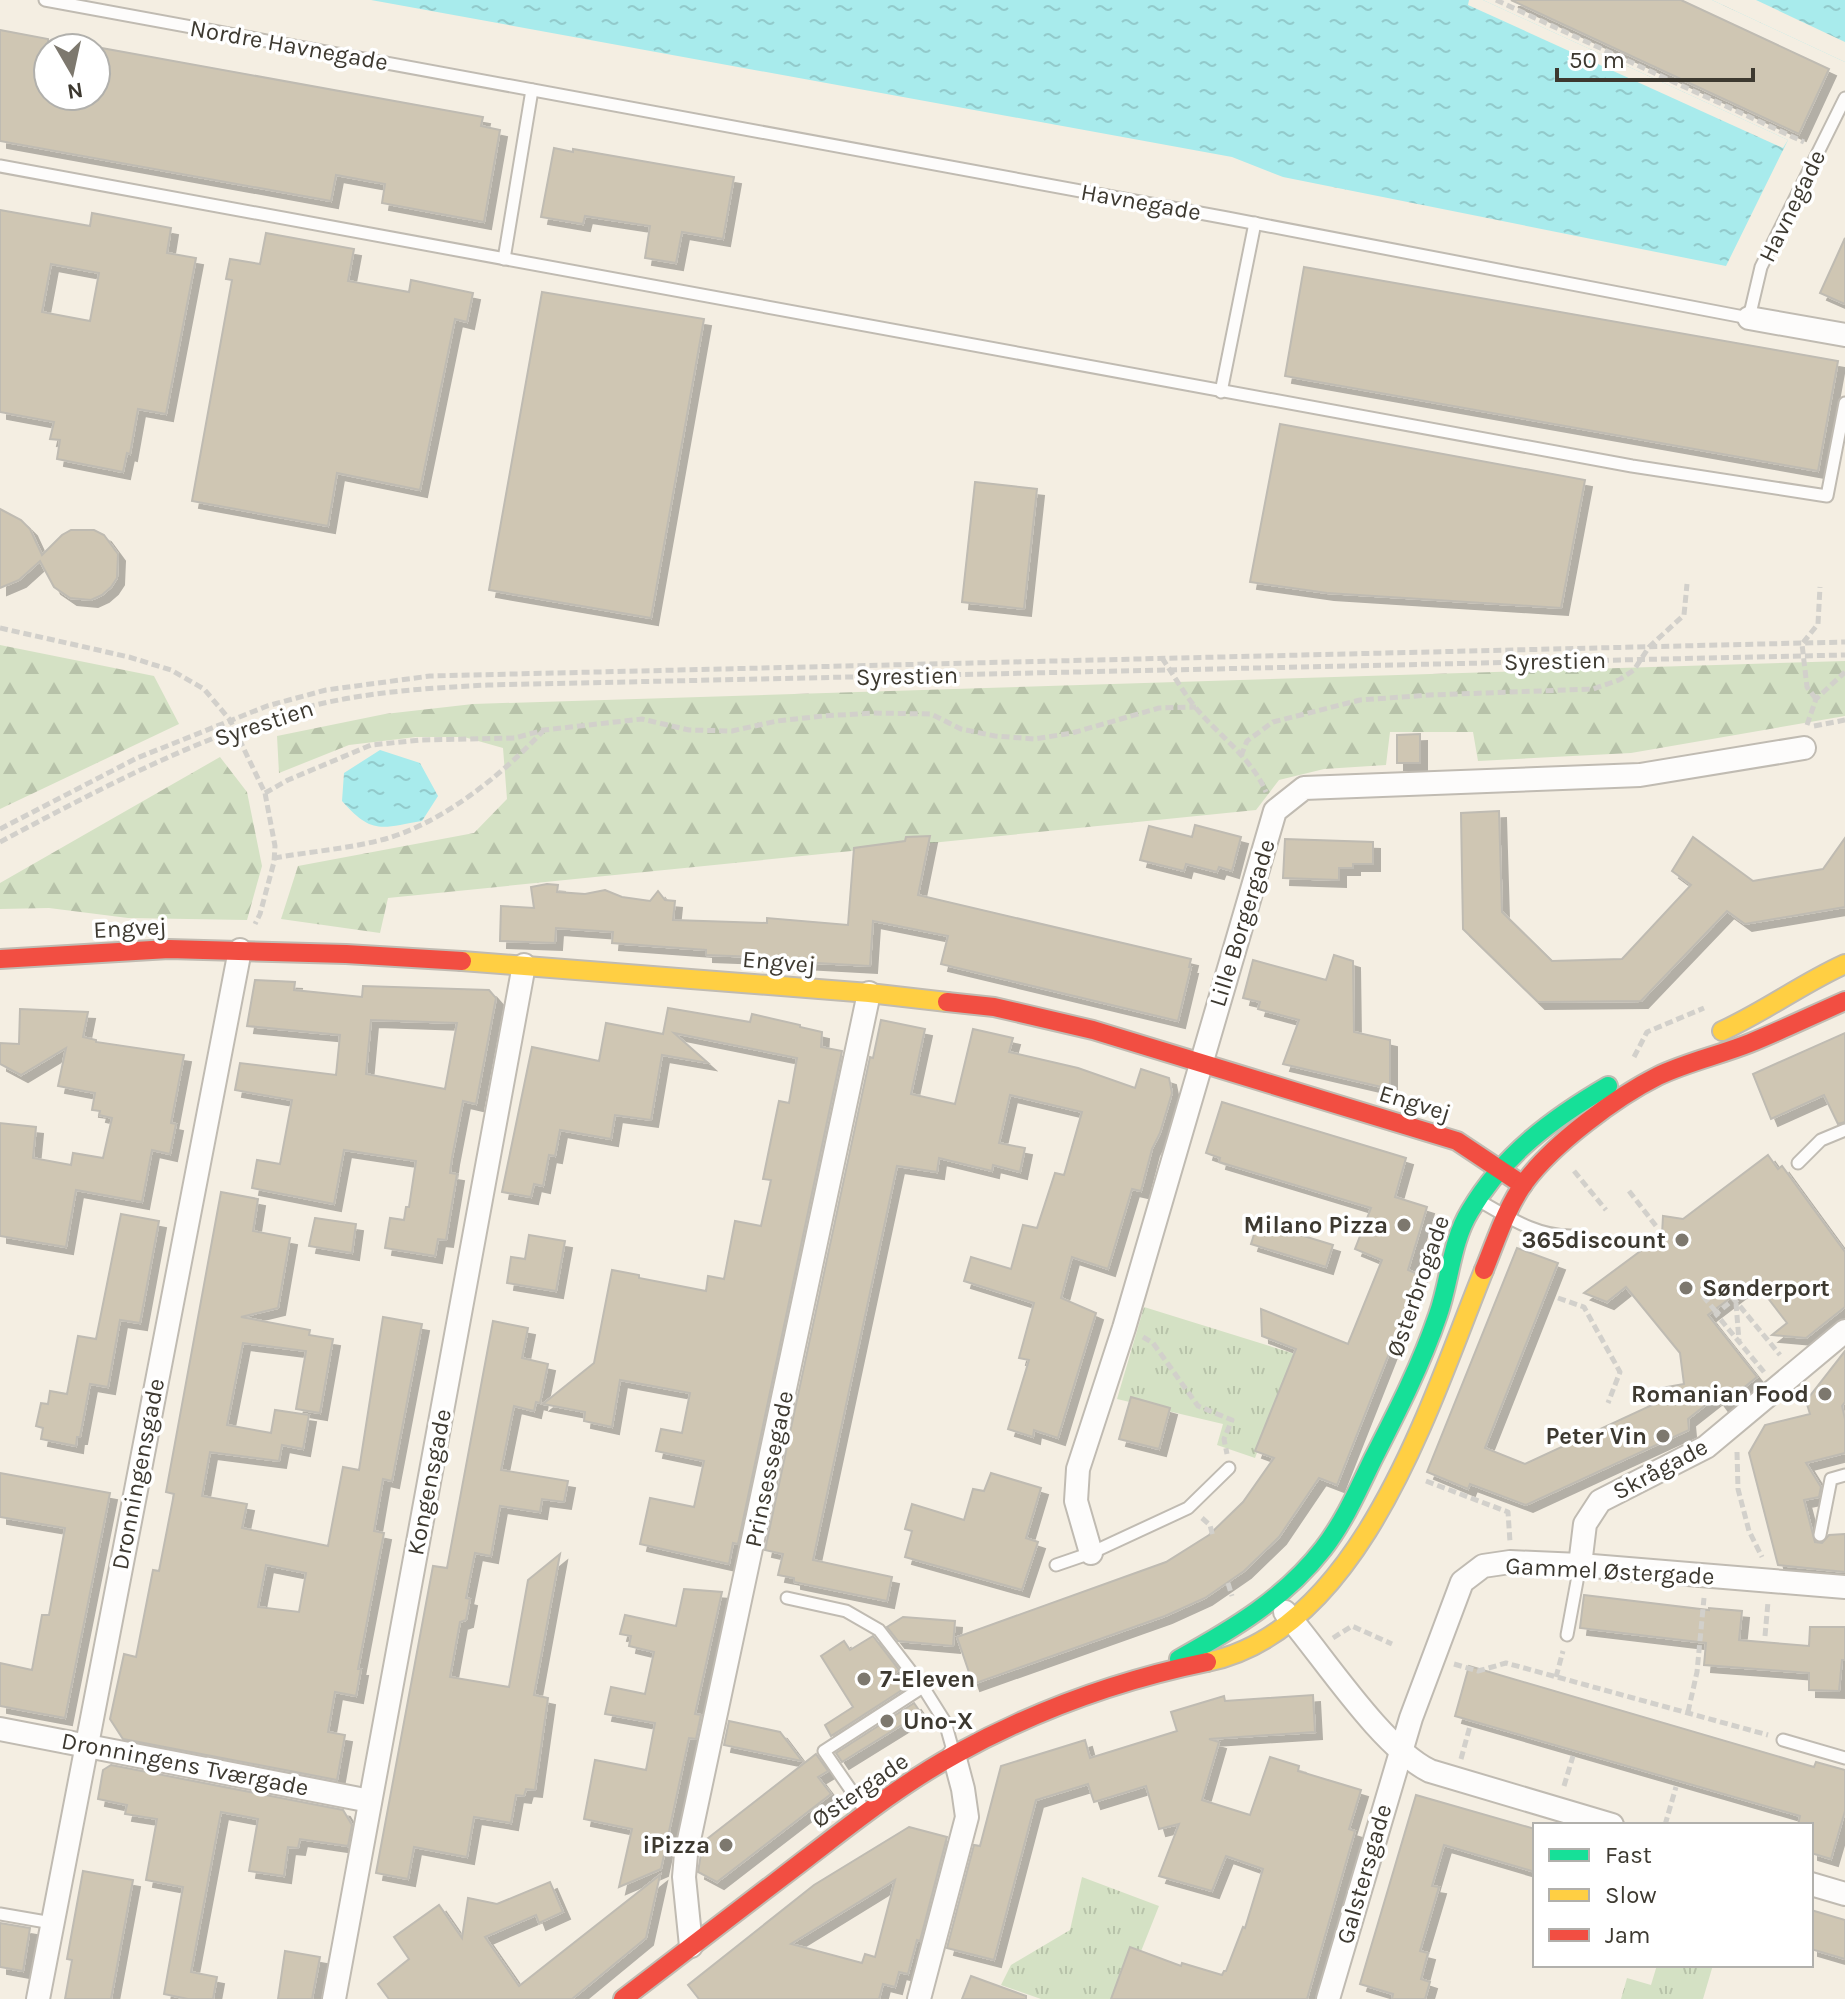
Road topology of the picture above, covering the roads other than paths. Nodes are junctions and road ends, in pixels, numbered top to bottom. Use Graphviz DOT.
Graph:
graph roads {
  1 [pos="45,0"];
  2 [pos="532,90"];
  3 [pos="1845,98"];
  4 [pos="0,166"];
  5 [pos="1255,223"];
  6 [pos="504,259"];
  7 [pos="1749,318"];
  8 [pos="1845,335"];
  9 [pos="1221,392"];
  10 [pos="1845,403"];
  11 [pos="1805,738"];
  12 [pos="240,950"];
  13 [pos="0,959"];
  14 [pos="1845,964"];
  15 [pos="524,965"];
  16 [pos="869,993"];
  17 [pos="1845,1001"];
  18 [pos="1200,1062"];
  19 [pos="1845,1130"];
  20 [pos="1798,1163"];
  21 [pos="1500,1170"];
  22 [pos="1523,1185"];
  23 [pos="1477,1200"];
  24 [pos="1506,1216"];
  25 [pos="1573,1236"];
  26 [pos="1845,1331"];
  27 [pos="1229,1468"];
  28 [pos="1845,1475"];
  29 [pos="1820,1535"];
  30 [pos="1091,1553"];
  31 [pos="1056,1565"];
  32 [pos="1580,1565"];
  33 [pos="1845,1587"];
  34 [pos="787,1598"];
  35 [pos="1273,1599"];
  36 [pos="1293,1622"];
  37 [pos="1567,1635"];
  38 [pos="1153,1673"];
  39 [pos="923,1687"];
  40 [pos="0,1729"];
  41 [pos="1783,1740"];
  42 [pos="86,1744"];
  43 [pos="1401,1750"];
  44 [pos="954,1755"];
  45 [pos="1845,1758"];
  46 [pos="370,1801"];
  47 [pos="866,1813"];
  48 [pos="1605,1823"];
  49 [pos="1813,1885"];
  50 [pos="1845,1894"];
  51 [pos="0,1914"];
  52 [pos="52,1923"];
  53 [pos="691,1946"];
  54 [pos="630,1997"];
  55 [pos="38,1999"];
  56 [pos="334,1999"];
  57 [pos="919,1999"];
  58 [pos="1328,1999"];
  1 -- 2 [label="lane, Nordre Havnegade"];
  2 -- 5 [label="lane, Havnegade"];
  2 -- 6 [label="lane"];
  3 -- 7 [label="lane, Havnegade"];
  4 -- 6 [label="lane"];
  5 -- 7 [label="lane, Havnegade"];
  5 -- 9 [label="lane"];
  6 -- 9 [label="lane"];
  7 -- 8 [label="street, Havnegade"];
  9 -- 10 [label="lane"];
  11 -- 18 [label="street, Lille Borgergade"];
  12 -- 13 [label="main road, Engvej"];
  12 -- 15 [label="main road, Engvej"];
  12 -- 42 [label="street, Dronningensgade"];
  14 -- 21 [label="main road, Østerbrogade"];
  15 -- 16 [label="main road, Engvej"];
  15 -- 46 [label="street, Kongensgade"];
  16 -- 18 [label="main road, Engvej"];
  16 -- 53 [label="street, Prinsessegade"];
  17 -- 22 [label="main road"];
  18 -- 21 [label="main road, Engvej"];
  18 -- 30 [label="street, Lille Borgergade"];
  19 -- 20 [label="lane"];
  21 -- 22 [label="main road, Engvej"];
  21 -- 23 [label="main road, Østerbrogade"];
  22 -- 24 [label="main road"];
  23 -- 24 [label="lane"];
  23 -- 35 [label="main road, Østerbrogade"];
  24 -- 25 [label="lane"];
  24 -- 36 [label="main road"];
  26 -- 32 [label="street, Skrågade"];
  27 -- 30 [label="lane"];
  28 -- 29 [label="lane"];
  30 -- 31 [label="lane"];
  32 -- 33 [label="street, Gammel Østergade"];
  32 -- 37 [label="lane"];
  32 -- 43 [label="street, Gammel Østergade"];
  34 -- 39 [label="lane"];
  35 -- 36 [label="street"];
  35 -- 38 [label="main road, Østergade"];
  36 -- 38 [label="main road, Østergade"];
  36 -- 43 [label="street"];
  38 -- 44 [label="main road, Østergade"];
  39 -- 44 [label="lane"];
  39 -- 47 [label="lane"];
  40 -- 42 [label="street, Dronningens Tværgade"];
  41 -- 45 [label="lane"];
  42 -- 46 [label="street, Dronningens Tværgade"];
  42 -- 52 [label="street, Dronningensgade"];
  43 -- 48 [label="street"];
  43 -- 58 [label="street, Galstersgade"];
  44 -- 47 [label="main road, Østergade"];
  44 -- 57 [label="street"];
  46 -- 56 [label="street, Kongensgade"];
  47 -- 53 [label="main road, Østergade"];
  49 -- 50 [label="street"];
  51 -- 52 [label="lane"];
  52 -- 55 [label="street, Dronningensgade"];
  53 -- 54 [label="main road, Østergade"];
}
